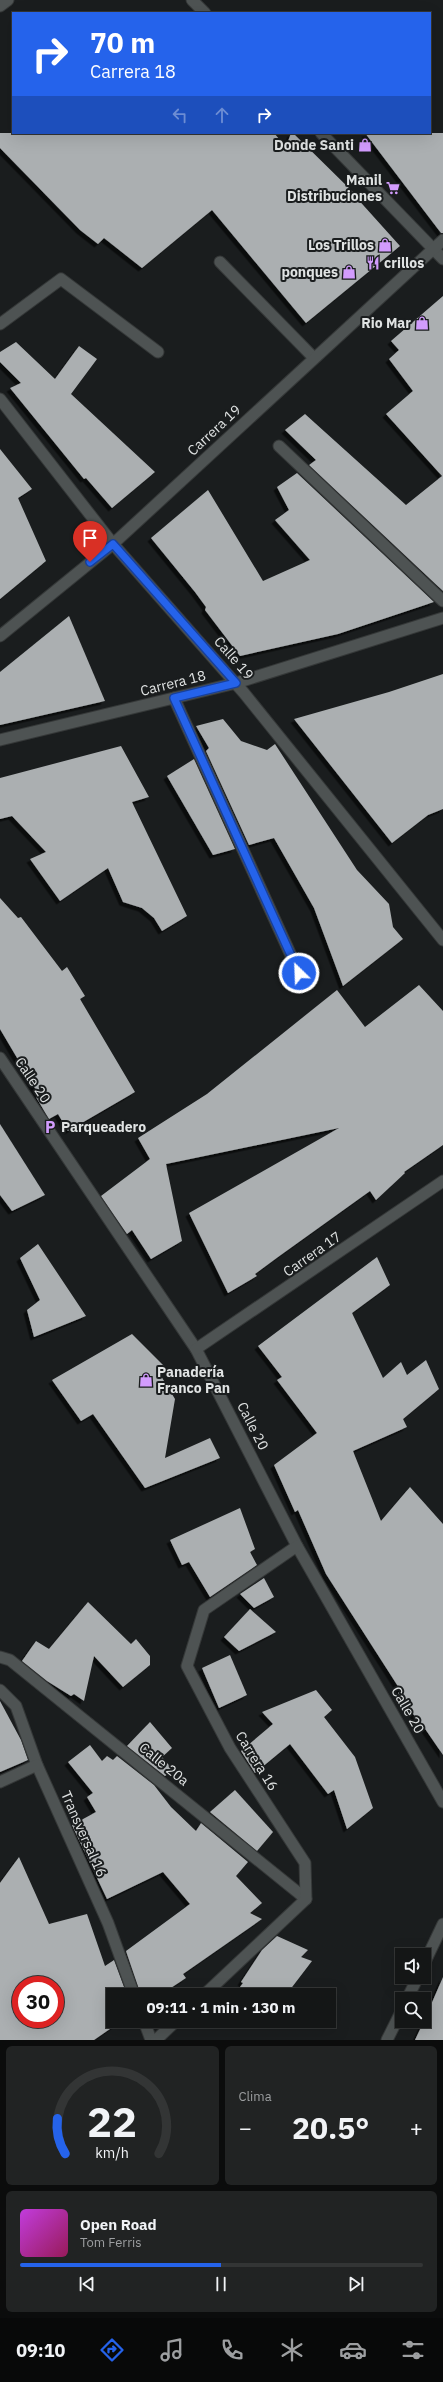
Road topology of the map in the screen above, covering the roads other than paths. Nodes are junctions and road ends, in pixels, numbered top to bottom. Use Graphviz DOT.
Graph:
graph roads {
  1 [pos="8,0"];
  2 [pos="192,0"];
  3 [pos="0,6"];
  4 [pos="204,12"];
  5 [pos="322,134"];
  6 [pos="443,240"];
  7 [pos="433,248"];
  8 [pos="443,259"];
  9 [pos="220,262"];
  10 [pos="0,324"];
  11 [pos="158,352"];
  12 [pos="314,358"];
  13 [pos="0,399"];
  14 [pos="279,446"];
  15 [pos="113,544"];
  16 [pos="443,601"];
  17 [pos="443,618"];
  18 [pos="0,636"];
  19 [pos="236,683"];
  20 [pos="174,698"];
  21 [pos="0,740"];
  22 [pos="443,940"];
  23 [pos="299,973"];
  24 [pos="0,1058"];
  25 [pos="443,1181"];
  26 [pos="196,1349"];
  27 [pos="297,1546"];
  28 [pos="0,1657"];
  29 [pos="0,1690"];
  30 [pos="37,1765"];
  31 [pos="0,1782"];
  32 [pos="443,1802"];
  33 [pos="306,1899"];
  34 [pos="443,1924"];
  35 [pos="431,1949"];
  36 [pos="131,1988"];
  37 [pos="211,1988"];
  38 [pos="395,2024"];
  39 [pos="147,2028"];
  40 [pos="169,2028"];
  41 [pos="151,2040"];
  42 [pos="156,2040"];
  43 [pos="387,2040"];
  1 -- 3 [label="street"];
  2 -- 4 [label="street"];
  5 -- 7 [label="street"];
  6 -- 7 [label="street, Carrera 19"];
  7 -- 8 [label="street"];
  7 -- 12 [label="street, Carrera 19"];
  9 -- 12 [label="street"];
  10 -- 11 [label="street"];
  12 -- 15 [label="street, Carrera 19"];
  13 -- 15 [label="street, Calle 19"];
  14 -- 16 [label="street"];
  15 -- 18 [label="street, Carrera 19"];
  15 -- 19 [label="street, Calle 19"];
  17 -- 19 [label="street, Carrera 18"];
  19 -- 20 [label="street, Carrera 18"];
  19 -- 22 [label="street, Calle 19"];
  20 -- 21 [label="street, Carrera 18"];
  20 -- 23 [label="street"];
  24 -- 26 [label="street, Calle 20"];
  25 -- 26 [label="street, Carrera 17"];
  26 -- 27 [label="street, Calle 20"];
  27 -- 32 [label="street, Calle 20"];
  27 -- 33 [label="street, Carrera 16"];
  28 -- 33 [label="street, Calle 20a"];
  29 -- 30 [label="street, Transversal 16"];
  30 -- 31 [label="street"];
  30 -- 36 [label="street, Transversal 16"];
  33 -- 37 [label="street"];
  34 -- 35 [label="street"];
  38 -- 43 [label="street"];
  39 -- 41 [label="street"];
  40 -- 42 [label="street"];
}
